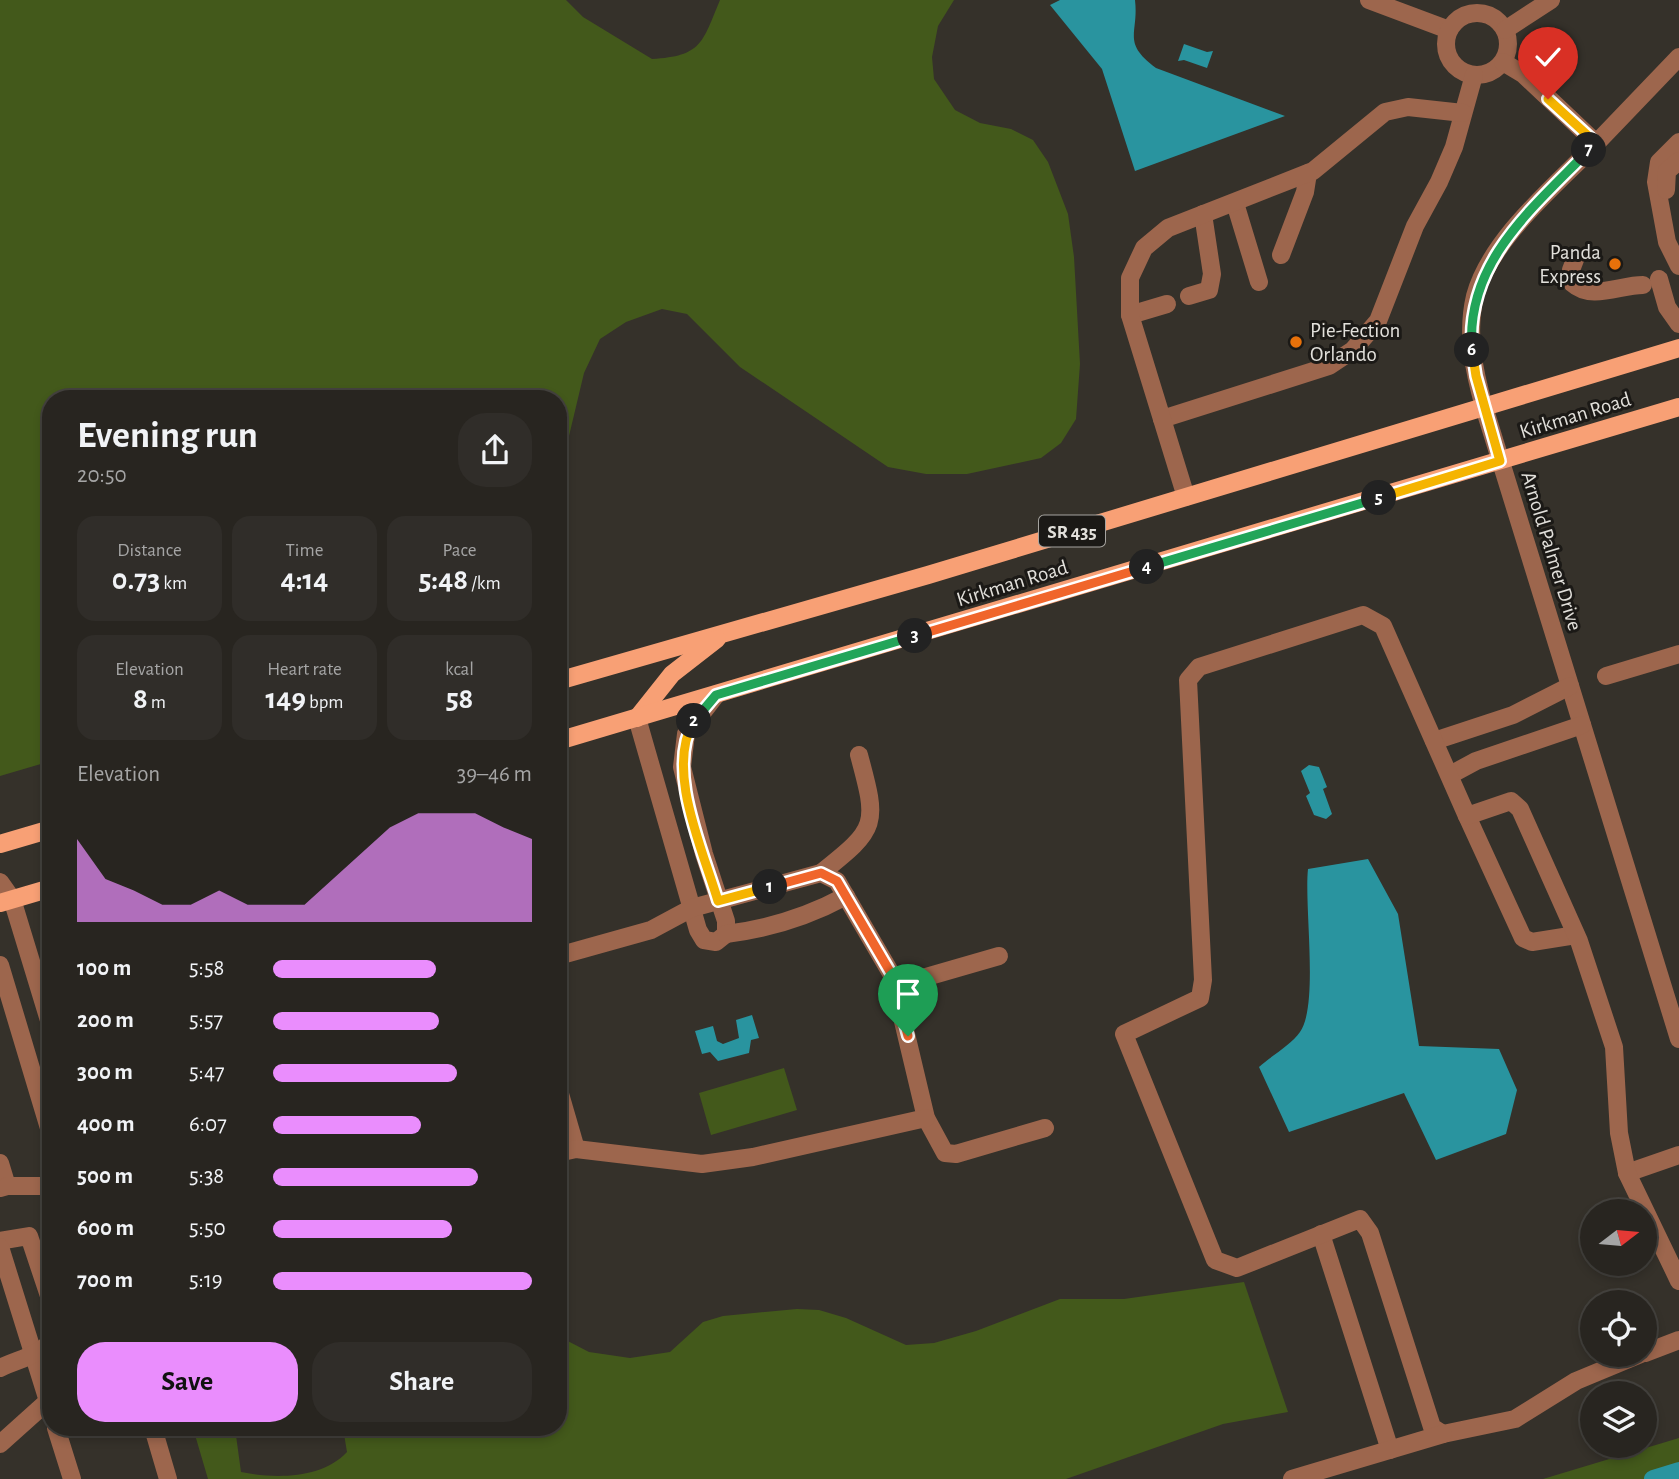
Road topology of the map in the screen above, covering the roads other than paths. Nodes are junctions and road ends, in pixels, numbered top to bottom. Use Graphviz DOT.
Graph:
graph roads {
  1 [pos="1369,0"];
  2 [pos="1551,0"];
  3 [pos="1449,30"];
  4 [pos="1505,30"];
  5 [pos="1679,57"];
  6 [pos="1503,62"];
  7 [pos="1474,75"];
  8 [pos="1462,113"];
  9 [pos="1679,142"];
  10 [pos="1596,143"];
  11 [pos="1679,161"];
  12 [pos="1308,173"];
  13 [pos="1235,203"];
  14 [pos="1203,214"];
  15 [pos="1281,255"];
  16 [pos="1576,257"];
  17 [pos="1678,261"];
  18 [pos="1259,282"];
  19 [pos="1189,296"];
  20 [pos="1167,304"];
  21 [pos="1130,315"];
  22 [pos="1679,324"];
  23 [pos="1679,348"];
  24 [pos="1485,407"];
  25 [pos="1679,407"];
  26 [pos="1162,419"];
  27 [pos="1500,461"];
  28 [pos="1186,497"];
  29 [pos="725,633"];
  30 [pos="1679,654"];
  31 [pos="1606,676"];
  32 [pos="567,678"];
  33 [pos="1570,686"];
  34 [pos="716,695"];
  35 [pos="637,718"];
  36 [pos="1582,725"];
  37 [pos="567,738"];
  38 [pos="1434,741"];
  39 [pos="859,755"];
  40 [pos="1450,775"];
  41 [pos="1467,816"];
  42 [pos="42,832"];
  43 [pos="0,844"];
  44 [pos="821,873"];
  45 [pos="0,881"];
  46 [pos="42,891"];
  47 [pos="846,896"];
  48 [pos="6,901"];
  49 [pos="718,901"];
  50 [pos="692,908"];
  51 [pos="726,934"];
  52 [pos="1576,935"];
  53 [pos="567,953"];
  54 [pos="999,956"];
  55 [pos="0,965"];
  56 [pos="895,986"];
  57 [pos="42,1002"];
  58 [pos="1679,1039"];
  59 [pos="42,1105"];
  60 [pos="567,1118"];
  61 [pos="926,1118"];
  62 [pos="1045,1128"];
  63 [pos="576,1149"];
  64 [pos="567,1151"];
  65 [pos="1679,1155"];
  66 [pos="0,1163"];
  67 [pos="1628,1173"];
  68 [pos="42,1185"];
  69 [pos="4,1187"];
  70 [pos="1321,1234"];
  71 [pos="0,1241"];
  72 [pos="0,1247"];
  73 [pos="42,1275"];
  74 [pos="1679,1282"];
  75 [pos="1679,1340"];
  76 [pos="1657,1349"];
  77 [pos="42,1350"];
  78 [pos="34,1357"];
  79 [pos="1611,1367"];
  80 [pos="0,1368"];
  81 [pos="42,1380"];
  82 [pos="42,1410"];
  83 [pos="1443,1434"];
  84 [pos="59,1436"];
  85 [pos="155,1436"];
  86 [pos="0,1444"];
  87 [pos="1390,1450"];
  88 [pos="72,1479"];
  89 [pos="168,1479"];
  90 [pos="1292,1479"];
  1 -- 3 [label="street"];
  2 -- 4 [label="street"];
  3 -- 4 [label="street"];
  3 -- 7 [label="street"];
  4 -- 6 [label="street"];
  5 -- 10 [label="street, Arnold Palmer Drive"];
  6 -- 7 [label="street"];
  6 -- 10 [label="street"];
  7 -- 8 [label="street"];
  8 -- 12 [label="street"];
  8 -- 26 [label="street"];
  9 -- 17 [label="street"];
  10 -- 24 [label="street, Arnold Palmer Drive"];
  11 -- 17 [label="street"];
  12 -- 13 [label="street"];
  12 -- 15 [label="street"];
  13 -- 14 [label="street"];
  13 -- 18 [label="street"];
  14 -- 19 [label="street"];
  14 -- 21 [label="street"];
  16 -- 22 [label="street"];
  20 -- 21 [label="street"];
  21 -- 26 [label="street"];
  23 -- 24 [label="main road, Kirkman Road / SR 435"];
  24 -- 27 [label="street, Arnold Palmer Drive"];
  24 -- 28 [label="main road, Kirkman Road / SR 435"];
  25 -- 27 [label="main road, Kirkman Road / SR 435"];
  26 -- 28 [label="street"];
  27 -- 33 [label="street, Arnold Palmer Drive"];
  27 -- 34 [label="main road, Kirkman Road / SR 435"];
  28 -- 29 [label="main road, Kirkman Road / SR 435"];
  29 -- 32 [label="main road, Kirkman Road / SR 435"];
  29 -- 35 [label="main road"];
  30 -- 31 [label="street"];
  33 -- 36 [label="street, Arnold Palmer Drive"];
  33 -- 38 [label="street"];
  34 -- 35 [label="main road, Kirkman Road / SR 435"];
  34 -- 49 [label="street"];
  35 -- 37 [label="main road, Kirkman Road / SR 435"];
  35 -- 50 [label="street"];
  36 -- 40 [label="street"];
  36 -- 58 [label="street, Arnold Palmer Drive"];
  38 -- 40 [label="street"];
  38 -- 70 [label="street"];
  39 -- 44 [label="street"];
  40 -- 41 [label="street"];
  41 -- 52 [label="street"];
  41 -- 52 [label="street"];
  42 -- 43 [label="main road"];
  44 -- 47 [label="street"];
  44 -- 49 [label="street"];
  45 -- 48 [label="street"];
  46 -- 48 [label="main road"];
  47 -- 51 [label="street"];
  47 -- 56 [label="street"];
  48 -- 57 [label="street"];
  49 -- 50 [label="street"];
  49 -- 51 [label="street"];
  50 -- 51 [label="street"];
  50 -- 53 [label="street"];
  52 -- 67 [label="street"];
  54 -- 56 [label="street"];
  55 -- 59 [label="street"];
  56 -- 61 [label="street"];
  60 -- 63 [label="street"];
  61 -- 62 [label="street"];
  61 -- 63 [label="street"];
  63 -- 64 [label="street"];
  65 -- 67 [label="street"];
  66 -- 69 [label="street"];
  67 -- 74 [label="street"];
  68 -- 69 [label="street"];
  70 -- 83 [label="street"];
  70 -- 87 [label="street"];
  71 -- 73 [label="street"];
  72 -- 78 [label="street"];
  75 -- 76 [label="street"];
  77 -- 78 [label="street"];
  78 -- 80 [label="street"];
  78 -- 81 [label="street"];
  79 -- 83 [label="street"];
  82 -- 86 [label="street"];
  83 -- 87 [label="street"];
  84 -- 88 [label="street"];
  85 -- 89 [label="street"];
  87 -- 90 [label="street"];
}
